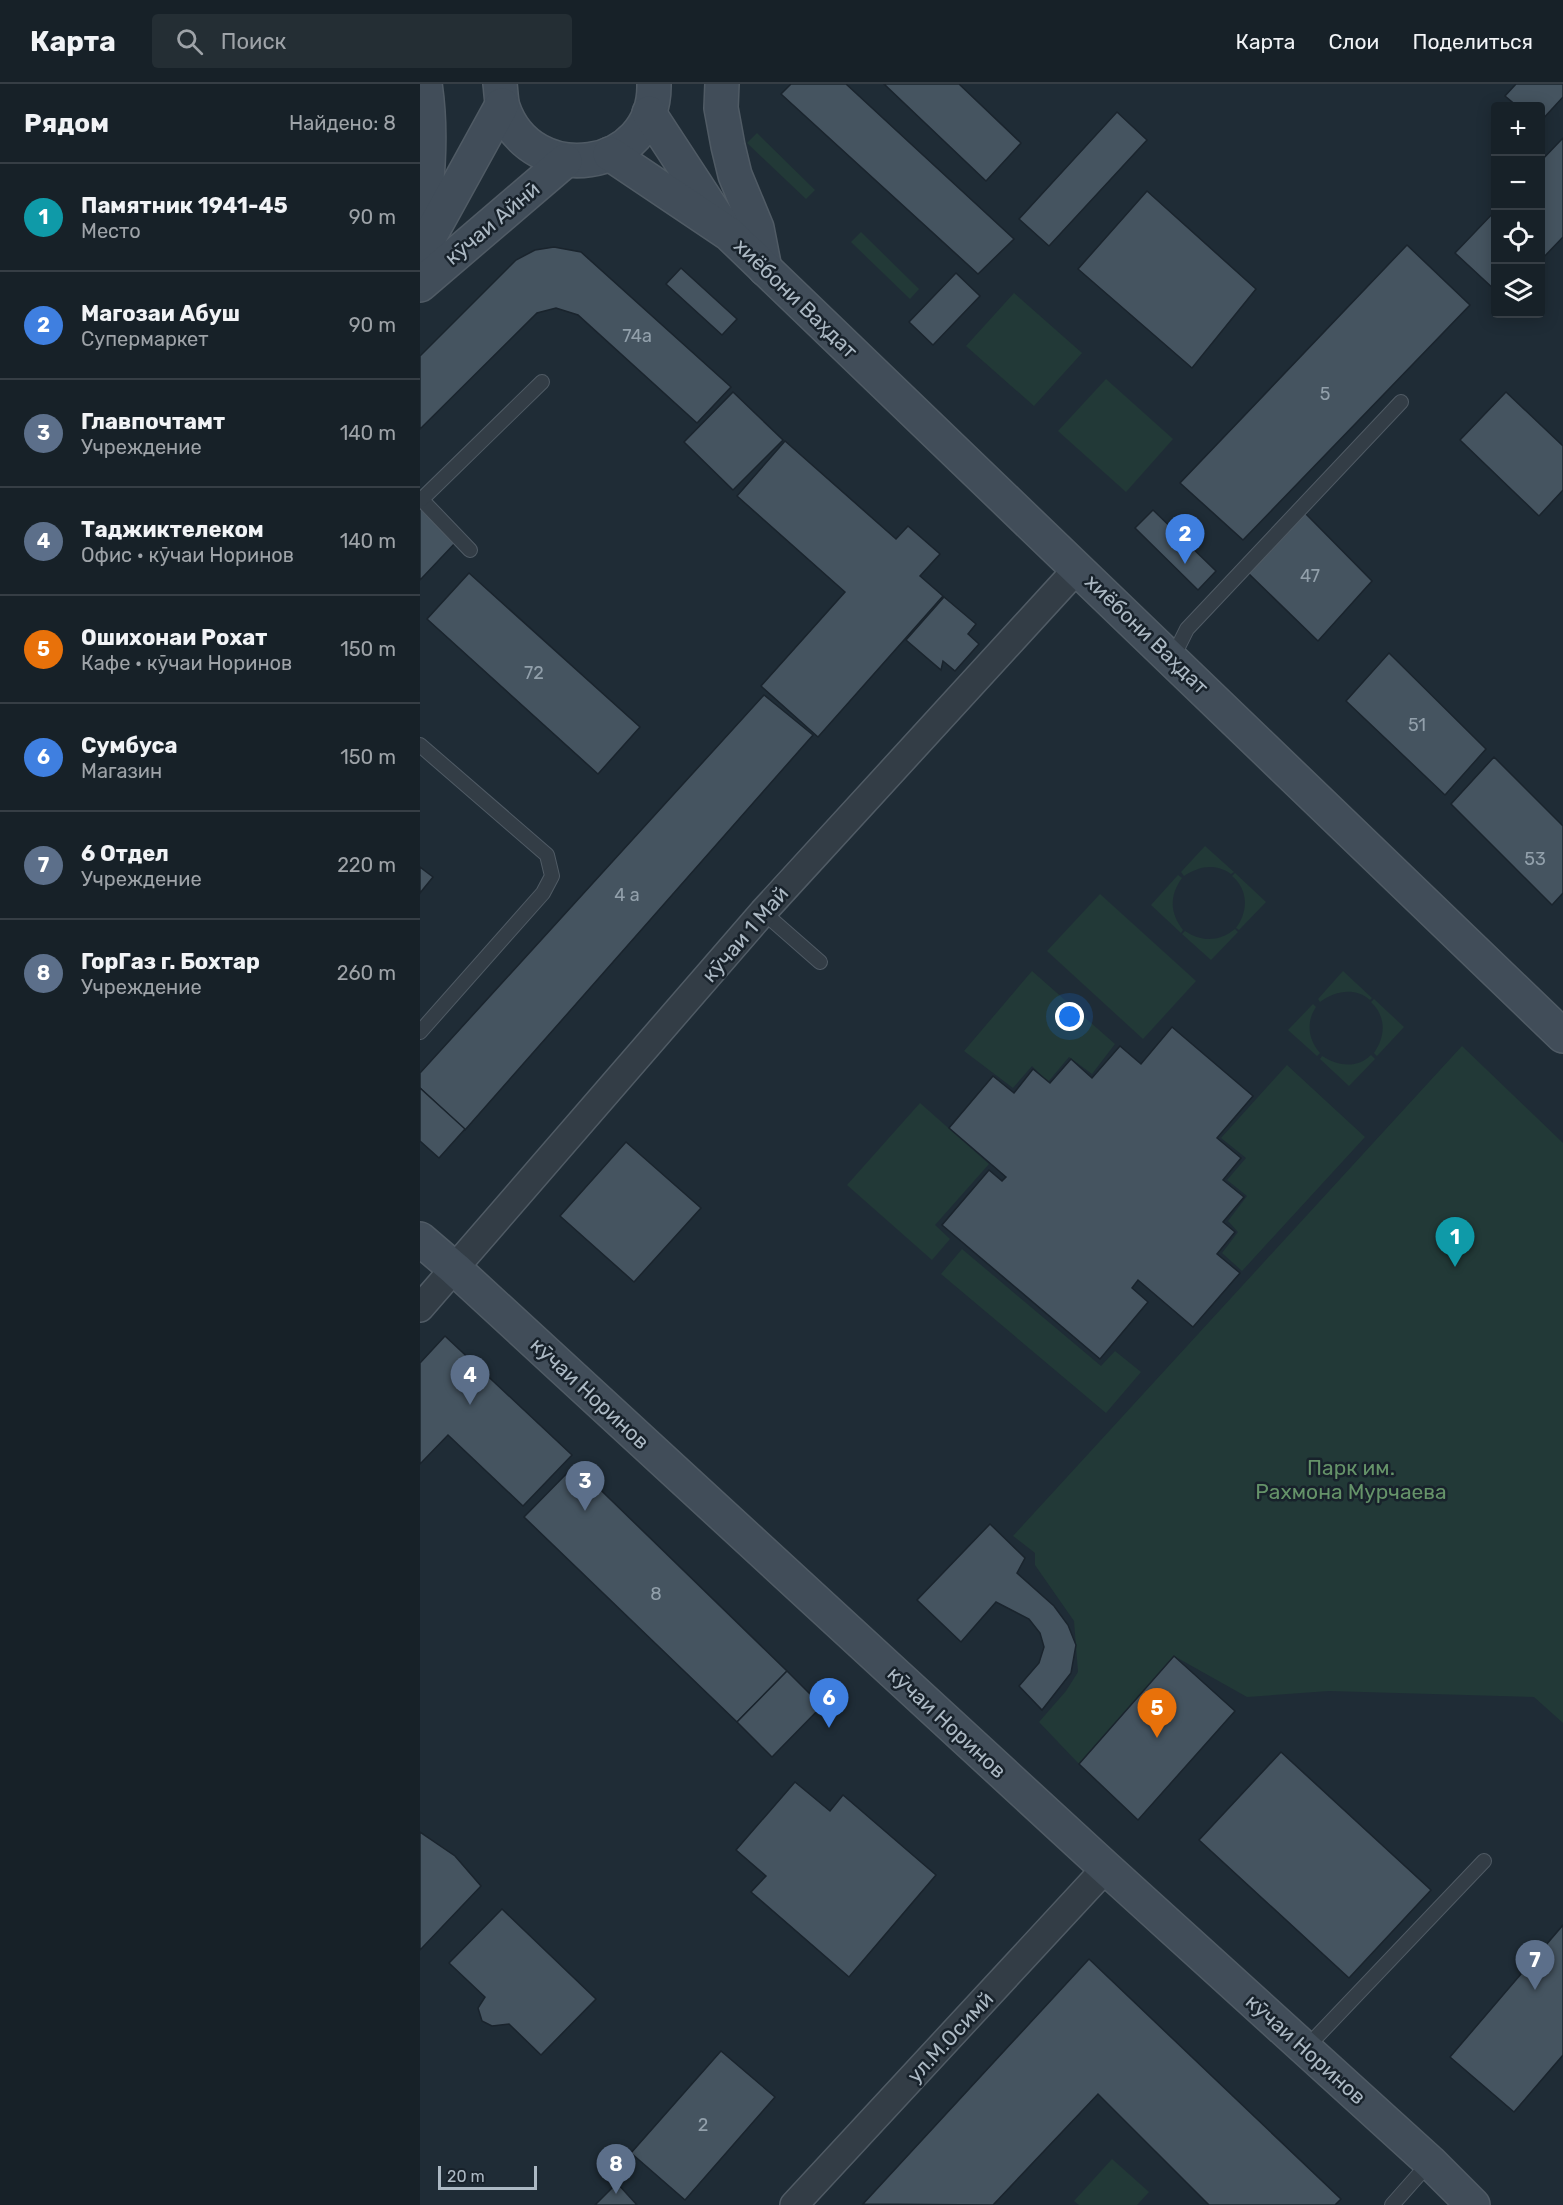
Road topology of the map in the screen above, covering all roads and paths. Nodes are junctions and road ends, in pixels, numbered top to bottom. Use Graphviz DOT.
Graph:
graph roads {
  1 [pos="424,84"];
  2 [pos="722,84"];
  3 [pos="501,94"];
  4 [pos="652,98"];
  5 [pos="610,154"];
  6 [pos="565,161"];
  7 [pos="729,234"];
  8 [pos="420,242"];
  9 [pos="420,254"];
  10 [pos="765,269"];
  11 [pos="420,285"];
  12 [pos="542,382"];
  13 [pos="1401,402"];
  14 [pos="421,498"];
  15 [pos="470,550"];
  16 [pos="1078,568"];
  17 [pos="1172,658"];
  18 [pos="420,746"];
  19 [pos="763,912"];
  20 [pos="820,962"];
  21 [pos="420,1032"];
  22 [pos="1563,1036"];
  23 [pos="420,1239"];
  24 [pos="455,1269"];
  25 [pos="420,1308"];
  26 [pos="1484,1861"];
  27 [pos="1106,1868"];
  28 [pos="1305,2049"];
  29 [pos="1430,2162"];
  30 [pos="794,2205"];
  31 [pos="1392,2205"];
  32 [pos="1473,2205"];
  1 -- 8 [label="street"];
  2 -- 10 [label="street"];
  3 -- 6 [label="street"];
  3 -- 9 [label="street, кӯчаи Айнӣ"];
  4 -- 5 [label="street"];
  4 -- 7 [label="street"];
  5 -- 6 [label="street"];
  5 -- 7 [label="street"];
  6 -- 11 [label="street, кӯчаи Айнӣ"];
  7 -- 10 [label="street, хиёбони Ваҳдат"];
  10 -- 16 [label="street, хиёбони Ваҳдат"];
  12 -- 14 [label="lane"];
  13 -- 17 [label="lane"];
  14 -- 15 [label="lane"];
  16 -- 17 [label="street, хиёбони Ваҳдат"];
  16 -- 19 [label="street, кӯчаи 1 Май"];
  17 -- 22 [label="street, хиёбони Ваҳдат"];
  18 -- 21 [label="lane"];
  19 -- 20 [label="lane"];
  19 -- 24 [label="street, кӯчаи 1 Май"];
  23 -- 24 [label="street, кӯчаи Норинов"];
  24 -- 25 [label="street, кӯчаи 1 Май"];
  24 -- 27 [label="street, кӯчаи Норинов"];
  26 -- 28 [label="lane"];
  27 -- 28 [label="street, кӯчаи Норинов"];
  27 -- 30 [label="street, ул.М.Осимй"];
  28 -- 29 [label="street, кӯчаи Норинов"];
  29 -- 31 [label="lane"];
  29 -- 32 [label="street, кӯчаи Норинов"];
}
